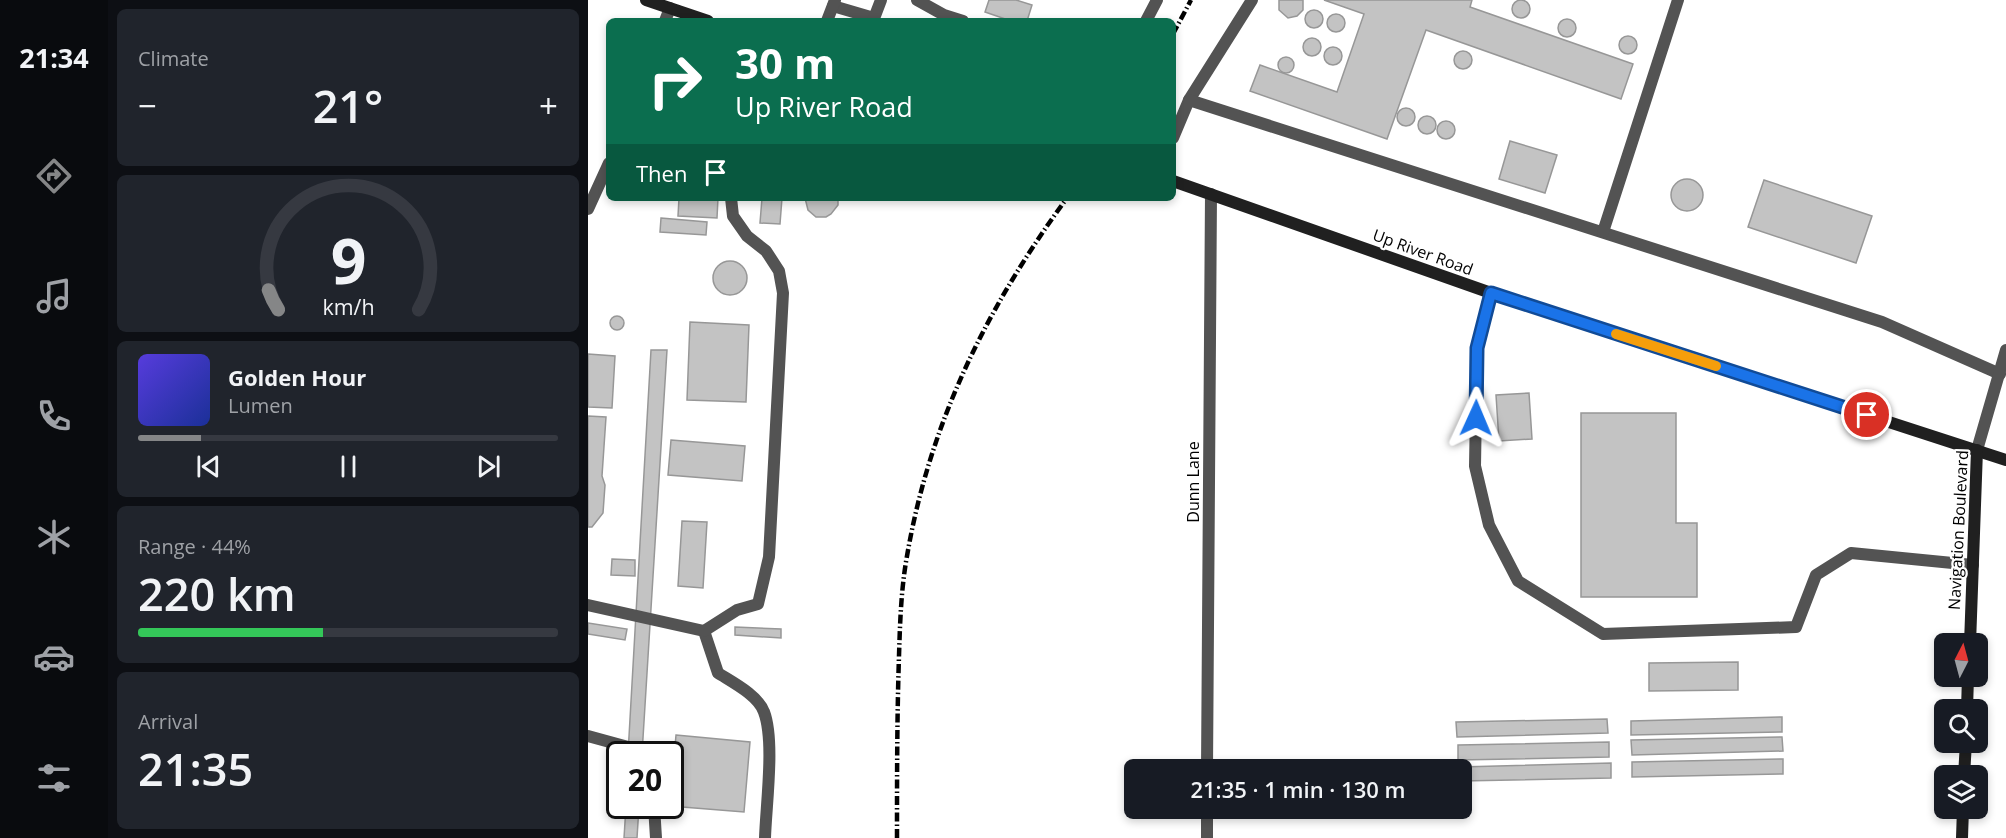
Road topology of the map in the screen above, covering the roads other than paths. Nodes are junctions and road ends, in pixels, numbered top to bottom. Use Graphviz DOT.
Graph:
graph roads {
  1 [pos="646,0"];
  2 [pos="881,0"];
  3 [pos="917,0"];
  4 [pos="1157,0"];
  5 [pos="1252,0"];
  6 [pos="1678,0"];
  7 [pos="834,3"];
  8 [pos="670,8"];
  9 [pos="666,18"];
  10 [pos="699,18"];
  11 [pos="828,18"];
  12 [pos="869,18"];
  13 [pos="875,18"];
  14 [pos="954,18"];
  15 [pos="1148,18"];
  16 [pos="1189,100"];
  17 [pos="1176,131"];
  18 [pos="606,170"];
  19 [pos="1176,182"];
  20 [pos="1211,194"];
  21 [pos="731,201"];
  22 [pos="588,209"];
  23 [pos="1603,232"];
  24 [pos="1491,293"];
  25 [pos="2006,350"];
  26 [pos="2000,374"];
  27 [pos="1977,450"];
  28 [pos="2006,460"];
  29 [pos="1973,565"];
  30 [pos="588,605"];
  31 [pos="704,631"];
  32 [pos="1970,633"];
  33 [pos="588,736"];
  34 [pos="606,741"];
  35 [pos="1207,759"];
  36 [pos="655,819"];
  37 [pos="1207,819"];
  38 [pos="1963,819"];
  39 [pos="656,838"];
  40 [pos="765,838"];
  41 [pos="1207,838"];
  42 [pos="1962,838"];
  1 -- 8 [label="street"];
  2 -- 13 [label="street"];
  3 -- 14 [label="street"];
  4 -- 15 [label="street"];
  5 -- 16 [label="street"];
  6 -- 23 [label="street"];
  7 -- 11 [label="street"];
  7 -- 12 [label="street"];
  8 -- 9 [label="street"];
  8 -- 10 [label="street"];
  16 -- 17 [label="street"];
  16 -- 23 [label="street"];
  18 -- 22 [label="street"];
  19 -- 20 [label="street, Up River Road"];
  20 -- 24 [label="street, Up River Road"];
  20 -- 35 [label="street, Dunn Lane"];
  21 -- 31 [label="street"];
  23 -- 26 [label="street"];
  24 -- 27 [label="street, Up River Road"];
  24 -- 29 [label="street"];
  25 -- 26 [label="street, Navigation Boulevard"];
  26 -- 27 [label="street, Navigation Boulevard"];
  27 -- 28 [label="street, Up River Road"];
  27 -- 29 [label="street, Navigation Boulevard"];
  29 -- 32 [label="street, Navigation Boulevard"];
  30 -- 31 [label="street"];
  31 -- 40 [label="street"];
  33 -- 34 [label="street"];
  36 -- 39 [label="street"];
  37 -- 41 [label="street"];
  38 -- 42 [label="street"];
}
